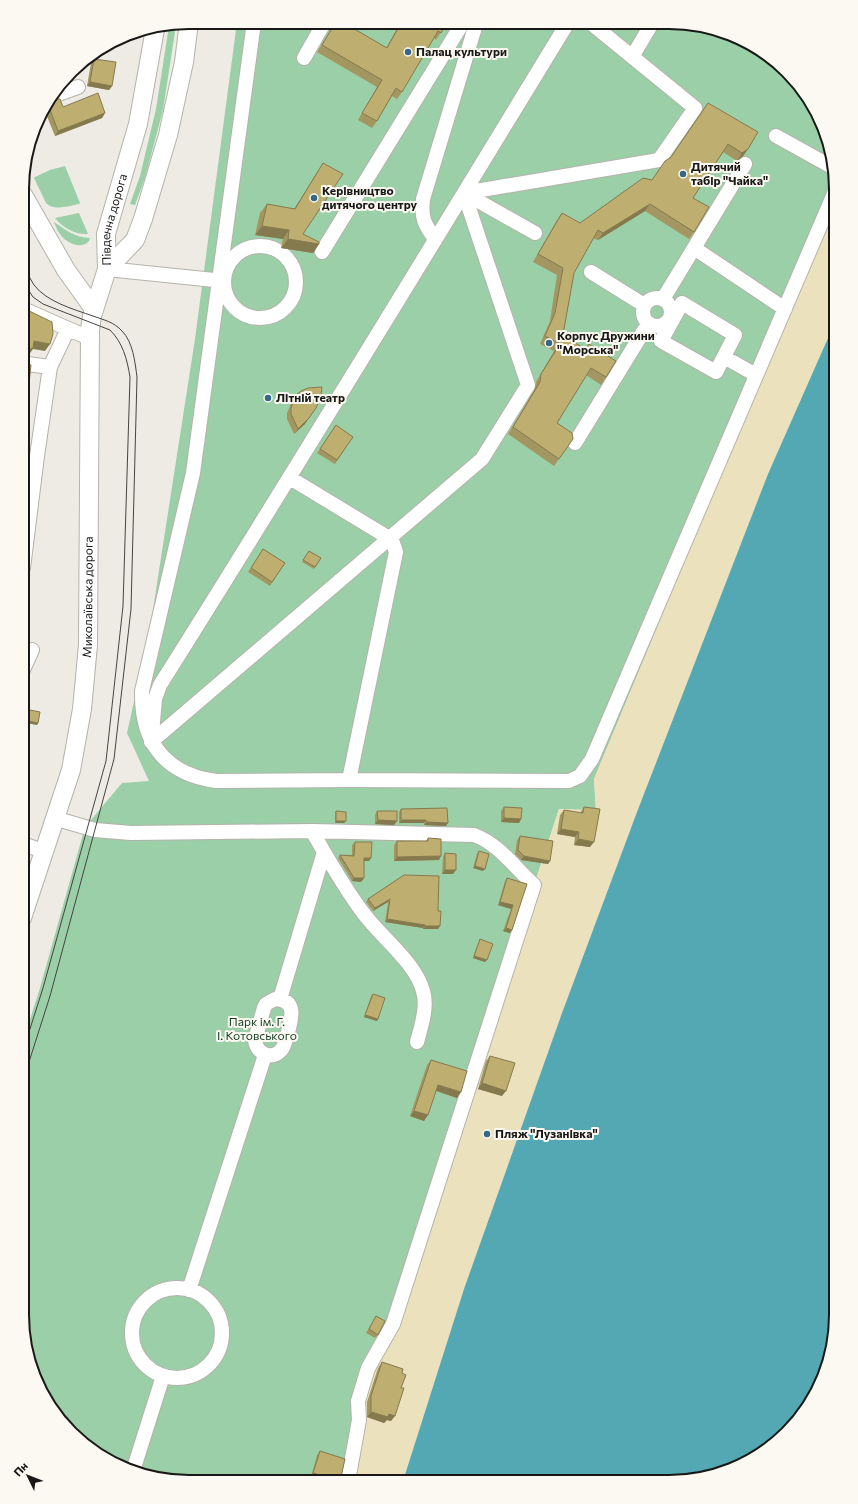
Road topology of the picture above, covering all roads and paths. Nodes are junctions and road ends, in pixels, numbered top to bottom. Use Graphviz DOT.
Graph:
graph roads {
  1 [pos="189,29"];
  2 [pos="253,29"];
  3 [pos="321,29"];
  4 [pos="459,29"];
  5 [pos="474,29"];
  6 [pos="564,29"];
  7 [pos="598,29"];
  8 [pos="649,29"];
  9 [pos="154,33"];
  10 [pos="632,57"];
  11 [pos="304,58"];
  12 [pos="78,87"];
  13 [pos="61,93"];
  14 [pos="776,136"];
  15 [pos="745,164"];
  16 [pos="827,164"];
  17 [pos="464,193"];
  18 [pos="29,205"];
  19 [pos="829,206"];
  20 [pos="534,233"];
  21 [pos="435,239"];
  22 [pos="694,248"];
  23 [pos="322,252"];
  24 [pos="107,269"];
  25 [pos="591,272"];
  26 [pos="221,280"];
  27 [pos="663,300"];
  28 [pos="644,305"];
  29 [pos="94,309"];
  30 [pos="785,309"];
  31 [pos="29,312"];
  32 [pos="671,320"];
  33 [pos="648,324"];
  34 [pos="68,329"];
  35 [pos="89,338"];
  36 [pos="724,357"];
  37 [pos="29,364"];
  38 [pos="50,367"];
  39 [pos="756,375"];
  40 [pos="575,443"];
  41 [pos="30,456"];
  42 [pos="29,472"];
  43 [pos="290,478"];
  44 [pos="389,538"];
  45 [pos="32,650"];
  46 [pos="29,657"];
  47 [pos="151,742"];
  48 [pos="349,780"];
  49 [pos="54,818"];
  50 [pos="312,831"];
  51 [pos="29,846"];
  52 [pos="43,851"];
  53 [pos="324,852"];
  54 [pos="29,884"];
  55 [pos="280,999"];
  56 [pos="418,1042"];
  57 [pos="265,1055"];
  58 [pos="189,1290"];
  59 [pos="163,1376"];
  60 [pos="135,1466"];
  61 [pos="349,1475"];
  1 -- 24 [label="main road, Південна дорога"];
  2 -- 26 [label="street"];
  3 -- 11 [label="street"];
  4 -- 23 [label="street"];
  5 -- 21 [label="street"];
  6 -- 17 [label="street"];
  7 -- 10 [label="street"];
  8 -- 10 [label="street"];
  9 -- 24 [label="main road, Південна дорога"];
  10 -- 17 [label="street"];
  12 -- 13 [label="street"];
  14 -- 16 [label="street"];
  15 -- 22 [label="street"];
  17 -- 20 [label="street"];
  17 -- 21 [label="street"];
  17 -- 44 [label="street"];
  18 -- 29 [label="main road"];
  19 -- 30 [label="street"];
  21 -- 43 [label="street"];
  22 -- 27 [label="street"];
  22 -- 30 [label="street"];
  24 -- 26 [label="street"];
  24 -- 29 [label="main road, Миколаївська дорога"];
  25 -- 28 [label="street"];
  26 -- 26 [label="street"];
  26 -- 47 [label="street"];
  27 -- 28 [label="street"];
  27 -- 32 [label="street"];
  28 -- 33 [label="street"];
  29 -- 35 [label="main road, Миколаївська дорога"];
  30 -- 39 [label="street"];
  31 -- 34 [label="street"];
  32 -- 33 [label="street"];
  32 -- 36 [label="street"];
  32 -- 36 [label="street"];
  33 -- 40 [label="street"];
  34 -- 35 [label="street"];
  34 -- 38 [label="street"];
  35 -- 49 [label="main road, Миколаївська дорога"];
  36 -- 39 [label="street"];
  37 -- 38 [label="street"];
  38 -- 41 [label="street"];
  39 -- 48 [label="street"];
  41 -- 42 [label="street"];
  43 -- 44 [label="street"];
  43 -- 47 [label="street"];
  44 -- 47 [label="street"];
  44 -- 48 [label="street"];
  45 -- 46 [label="street"];
  47 -- 48 [label="street"];
  49 -- 50 [label="street"];
  49 -- 52 [label="main road, Миколаївська дорога"];
  50 -- 53 [label="street"];
  50 -- 61 [label="street"];
  51 -- 52 [label="street"];
  52 -- 54 [label="main road, Миколаївська дорога"];
  53 -- 55 [label="street"];
  53 -- 56 [label="street"];
  55 -- 57 [label="street"];
  55 -- 57 [label="street"];
  57 -- 58 [label="street"];
  58 -- 59 [label="street"];
  58 -- 59 [label="street"];
  59 -- 60 [label="street"];
}
